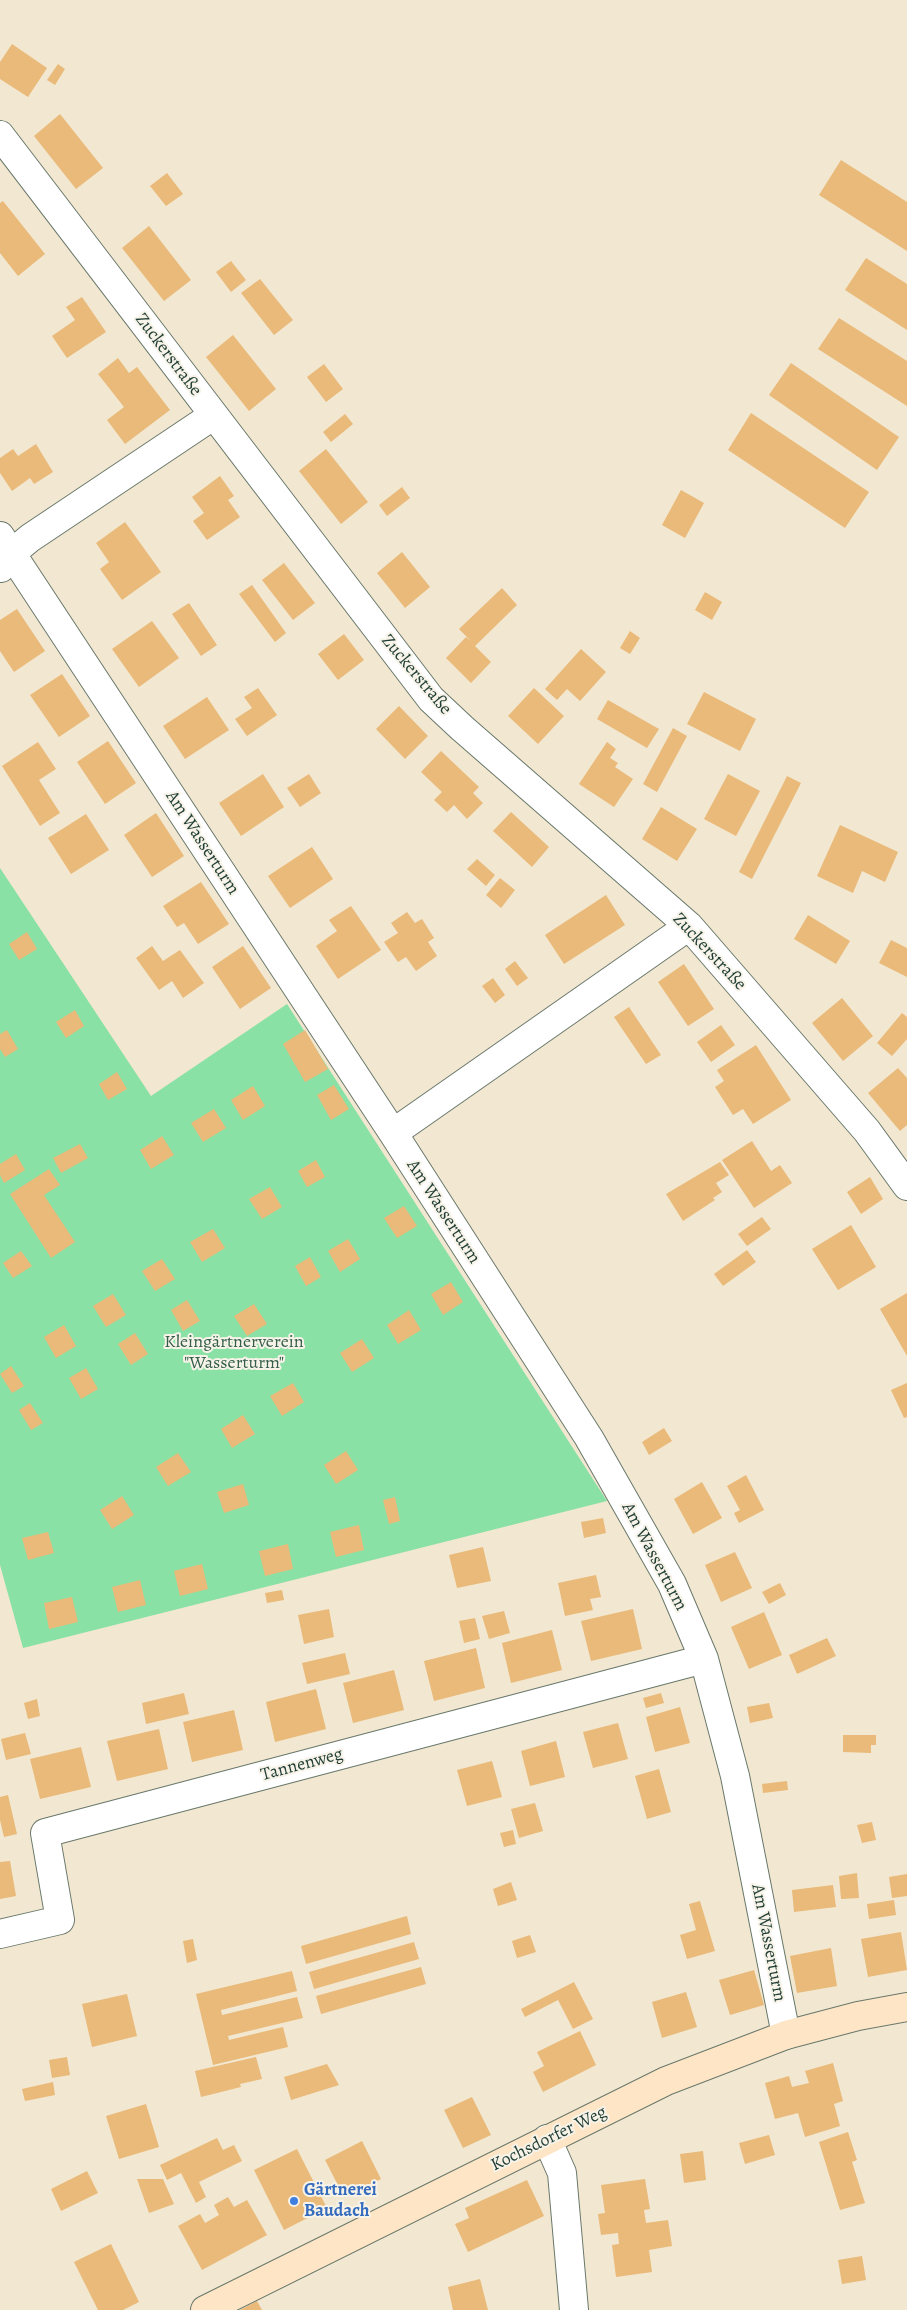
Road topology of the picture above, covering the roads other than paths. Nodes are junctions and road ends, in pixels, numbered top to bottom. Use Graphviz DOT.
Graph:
graph roads {
  1 [pos="0,136"];
  2 [pos="214,415"];
  3 [pos="4,553"];
  4 [pos="689,926"];
  5 [pos="393,1133"];
  6 [pos="907,1186"];
  7 [pos="704,1658"];
  8 [pos="0,1934"];
  9 [pos="907,2007"];
  10 [pos="786,2035"];
  11 [pos="547,2139"];
  12 [pos="205,2310"];
  13 [pos="574,2310"];
  1 -- 2 [label="street, Zuckerstraße"];
  2 -- 3 [label="street, Am Wasserturm"];
  2 -- 4 [label="street, Zuckerstraße"];
  3 -- 5 [label="street, Am Wasserturm"];
  4 -- 5 [label="street"];
  4 -- 6 [label="street, Zuckerstraße"];
  5 -- 7 [label="street, Am Wasserturm"];
  7 -- 8 [label="street, Tannenweg"];
  7 -- 10 [label="street, Am Wasserturm"];
  9 -- 10 [label="street, Kochsdorfer Weg"];
  10 -- 11 [label="street, Kochsdorfer Weg"];
  11 -- 12 [label="street, Kochsdorfer Weg"];
  11 -- 13 [label="street"];
}
